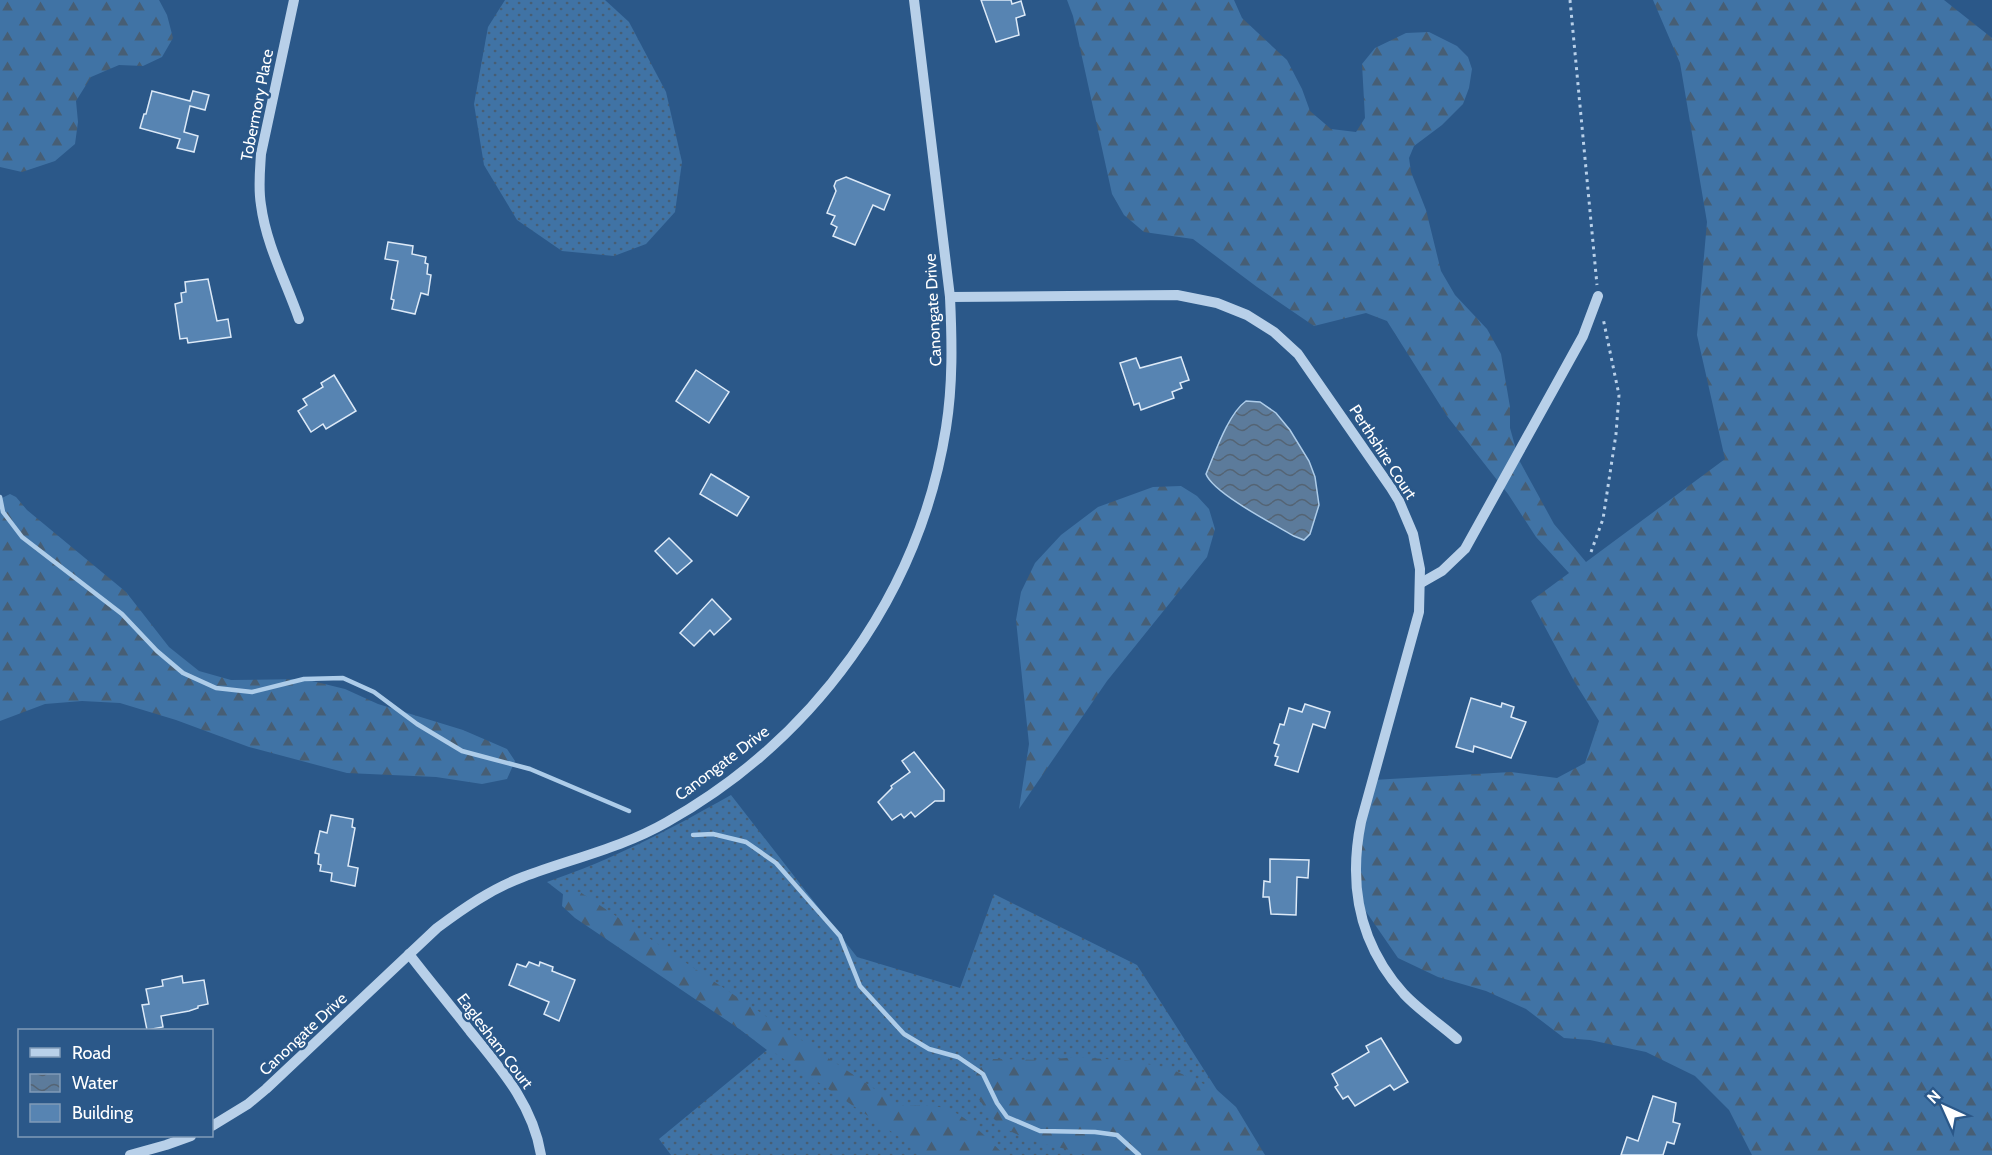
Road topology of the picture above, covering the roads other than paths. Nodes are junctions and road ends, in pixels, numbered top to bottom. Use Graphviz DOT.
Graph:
graph roads {
  1 [pos="294,0"];
  2 [pos="914,0"];
  3 [pos="1598,296"];
  4 [pos="950,297"];
  5 [pos="299,319"];
  6 [pos="1421,584"];
  7 [pos="409,954"];
  8 [pos="1457,1039"];
  9 [pos="213,1125"];
  10 [pos="188,1137"];
  11 [pos="130,1155"];
  12 [pos="541,1155"];
  1 -- 5 [label="street, Tobermory Place"];
  2 -- 4 [label="street, Canongate Drive"];
  3 -- 6 [label="street"];
  4 -- 6 [label="street, Perthshire Court"];
  4 -- 7 [label="street, Canongate Drive"];
  6 -- 8 [label="street, Perthshire Court"];
  7 -- 9 [label="street, Canongate Drive"];
  7 -- 12 [label="street, Eaglesham Court"];
  10 -- 11 [label="street"];
}
